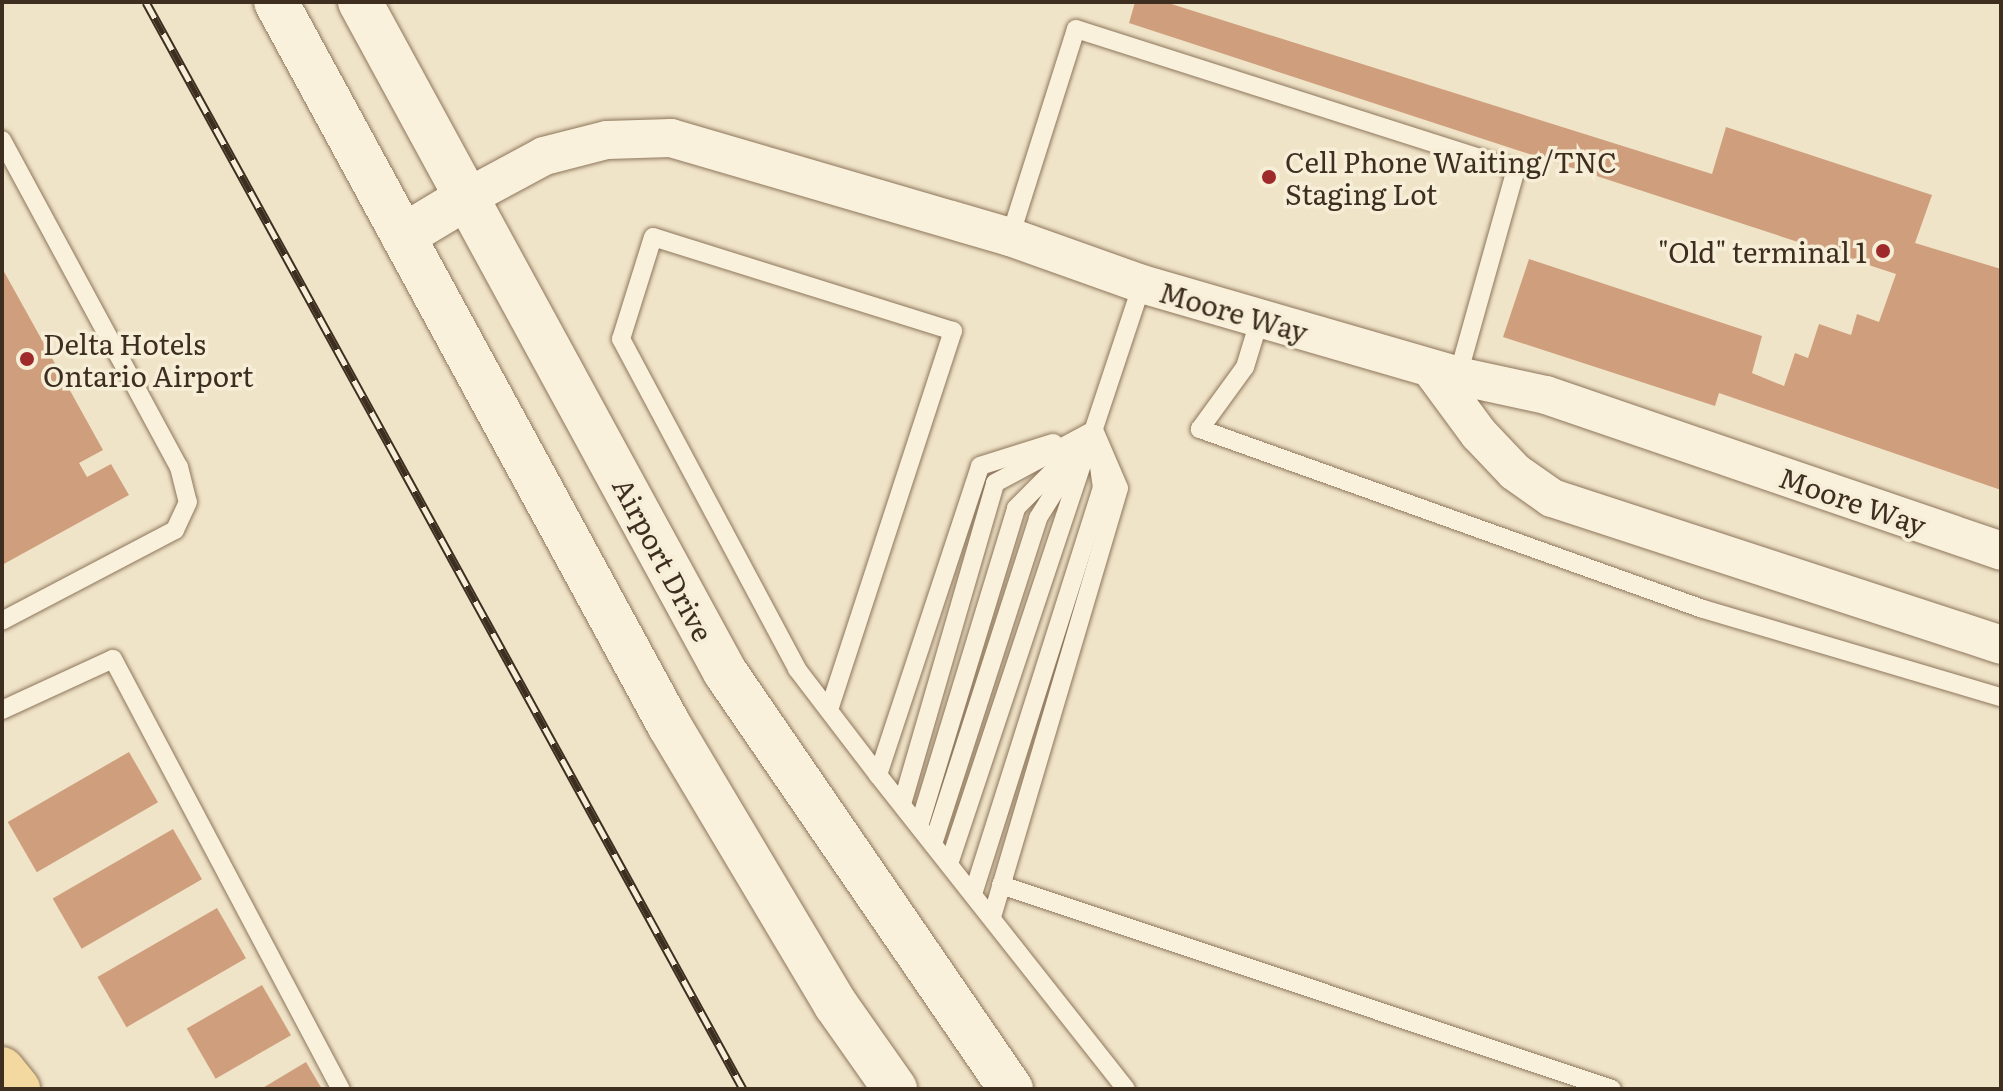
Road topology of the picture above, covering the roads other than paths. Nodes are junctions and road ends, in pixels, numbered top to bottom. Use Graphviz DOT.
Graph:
graph roads {
  1 [pos="276,2"];
  2 [pos="360,2"];
  3 [pos="2,140"];
  4 [pos="468,197"];
  5 [pos="403,236"];
  6 [pos="1010,237"];
  7 [pos="1142,284"];
  8 [pos="1260,318"];
  9 [pos="1444,372"];
  10 [pos="1094,430"];
  11 [pos="2001,551"];
  12 [pos="2,621"];
  13 [pos="2001,645"];
  14 [pos="2001,697"];
  15 [pos="2,710"];
  16 [pos="829,710"];
  17 [pos="878,775"];
  18 [pos="902,804"];
  19 [pos="919,826"];
  20 [pos="933,844"];
  21 [pos="949,864"];
  22 [pos="1001,885"];
  23 [pos="973,894"];
  24 [pos="992,917"];
  25 [pos="2,1069"];
  26 [pos="18,1089"];
  27 [pos="341,1089"];
  28 [pos="895,1089"];
  29 [pos="1011,1089"];
  30 [pos="1126,1089"];
  31 [pos="1612,1089"];
  1 -- 5 [label="main road"];
  2 -- 4 [label="main road, Airport Drive"];
  3 -- 12 [label="lane"];
  4 -- 5 [label="main road"];
  4 -- 6 [label="street, Moore Way"];
  4 -- 29 [label="main road, Airport Drive"];
  5 -- 28 [label="main road"];
  6 -- 7 [label="street, Moore Way"];
  6 -- 9 [label="lane"];
  7 -- 8 [label="street, Moore Way"];
  7 -- 10 [label="lane"];
  8 -- 9 [label="street, Moore Way"];
  8 -- 14 [label="lane"];
  9 -- 11 [label="street, Moore Way"];
  9 -- 13 [label="street"];
  10 -- 17 [label="lane"];
  10 -- 18 [label="lane"];
  10 -- 19 [label="lane"];
  10 -- 20 [label="lane"];
  10 -- 21 [label="lane"];
  10 -- 22 [label="lane"];
  10 -- 23 [label="lane"];
  15 -- 27 [label="lane"];
  16 -- 16 [label="lane"];
  16 -- 17 [label="lane"];
  17 -- 18 [label="lane"];
  18 -- 19 [label="lane"];
  19 -- 20 [label="lane"];
  20 -- 21 [label="lane"];
  21 -- 23 [label="lane"];
  22 -- 24 [label="lane"];
  22 -- 31 [label="lane"];
  23 -- 24 [label="lane"];
  24 -- 30 [label="lane"];
  25 -- 26 [label="main road"];
}
